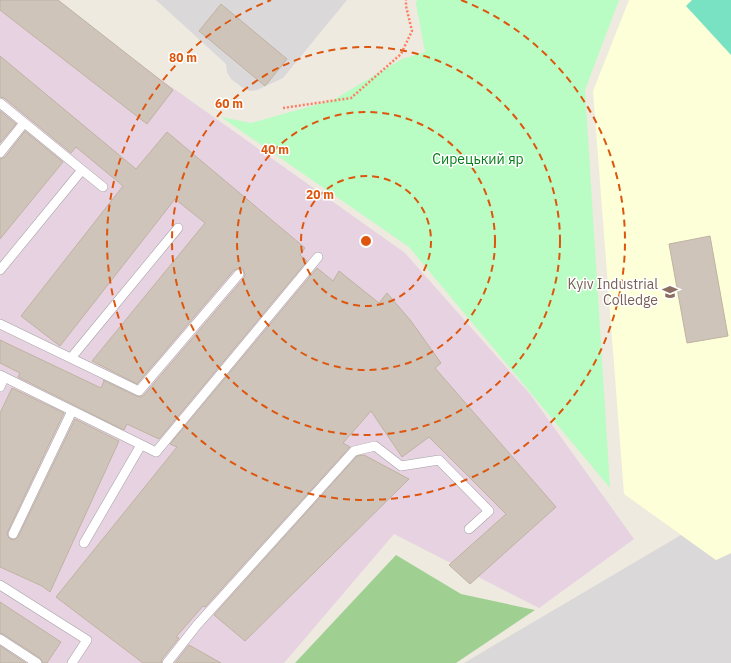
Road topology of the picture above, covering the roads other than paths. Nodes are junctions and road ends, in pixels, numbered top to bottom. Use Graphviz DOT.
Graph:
graph roads {
  1 [pos="0,103"];
  2 [pos="24,123"];
  3 [pos="0,154"];
  4 [pos="82,170"];
  5 [pos="103,187"];
  6 [pos="178,228"];
  7 [pos="318,257"];
  8 [pos="0,270"];
  9 [pos="239,274"];
  10 [pos="0,324"];
  11 [pos="71,358"];
  12 [pos="2,376"];
  13 [pos="0,386"];
  14 [pos="72,410"];
  15 [pos="141,445"];
  16 [pos="470,529"];
  17 [pos="14,534"];
  18 [pos="84,543"];
  19 [pos="0,585"];
  20 [pos="0,639"];
  21 [pos="37,663"];
  22 [pos="72,663"];
  23 [pos="167,663"];
  1 -- 2 [label="lane"];
  2 -- 3 [label="lane"];
  2 -- 4 [label="lane"];
  4 -- 5 [label="lane"];
  4 -- 8 [label="lane"];
  6 -- 11 [label="lane"];
  7 -- 15 [label="lane"];
  9 -- 11 [label="lane"];
  10 -- 11 [label="lane"];
  12 -- 13 [label="lane"];
  12 -- 14 [label="lane"];
  14 -- 15 [label="lane"];
  14 -- 17 [label="lane"];
  15 -- 18 [label="lane"];
  16 -- 23 [label="lane"];
  19 -- 22 [label="lane"];
  20 -- 21 [label="lane"];
}
